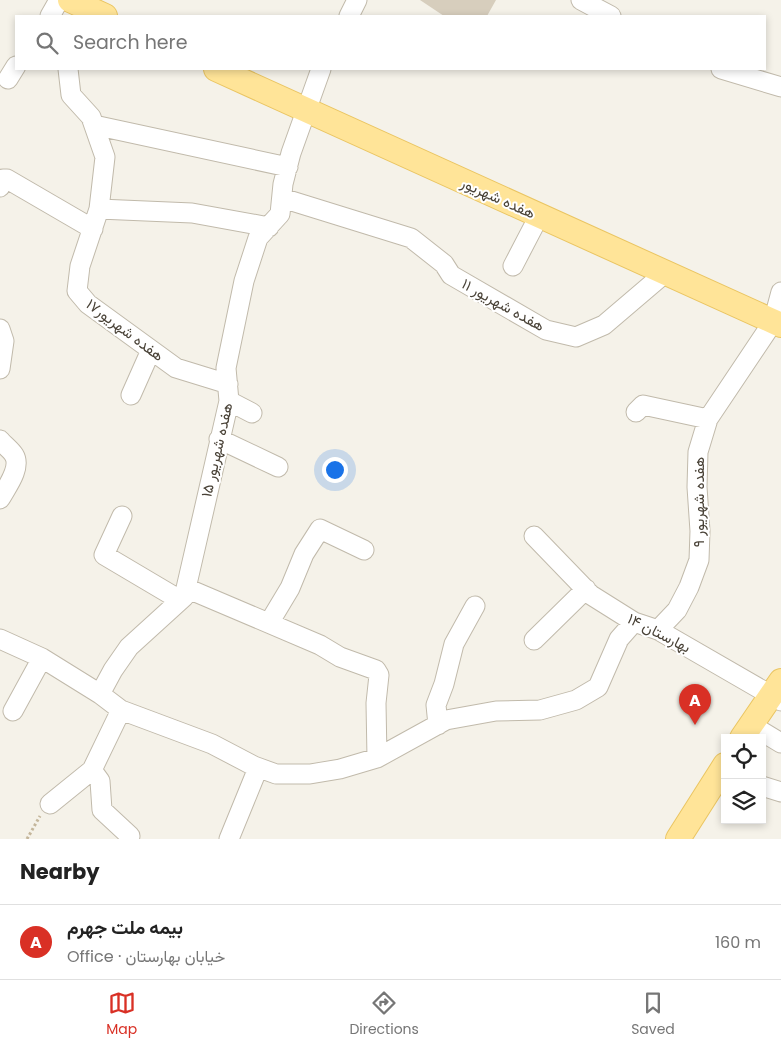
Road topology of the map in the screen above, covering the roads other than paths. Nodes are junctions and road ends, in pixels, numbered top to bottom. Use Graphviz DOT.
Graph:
graph roads {
  1 [pos="60,0"];
  2 [pos="70,0"];
  3 [pos="357,0"];
  4 [pos="587,1"];
  5 [pos="51,15"];
  6 [pos="61,15"];
  7 [pos="103,15"];
  8 [pos="350,15"];
  9 [pos="609,15"];
  10 [pos="68,70"];
  11 [pos="218,70"];
  12 [pos="322,70"];
  13 [pos="724,70"];
  14 [pos="781,87"];
  15 [pos="307,111"];
  16 [pos="94,124"];
  17 [pos="288,167"];
  18 [pos="0,187"];
  19 [pos="282,198"];
  20 [pos="100,209"];
  21 [pos="539,216"];
  22 [pos="269,228"];
  23 [pos="93,229"];
  24 [pos="513,266"];
  25 [pos="665,273"];
  26 [pos="781,292"];
  27 [pos="777,323"];
  28 [pos="0,329"];
  29 [pos="151,350"];
  30 [pos="0,369"];
  31 [pos="228,393"];
  32 [pos="131,395"];
  33 [pos="636,412"];
  34 [pos="252,413"];
  35 [pos="708,419"];
  36 [pos="219,439"];
  37 [pos="0,440"];
  38 [pos="278,467"];
  39 [pos="0,499"];
  40 [pos="122,516"];
  41 [pos="534,536"];
  42 [pos="364,550"];
  43 [pos="586,589"];
  44 [pos="183,594"];
  45 [pos="475,606"];
  46 [pos="634,622"];
  47 [pos="269,623"];
  48 [pos="658,630"];
  49 [pos="0,639"];
  50 [pos="534,640"];
  51 [pos="42,658"];
  52 [pos="778,693"];
  53 [pos="111,703"];
  54 [pos="13,712"];
  55 [pos="438,725"];
  56 [pos="747,731"];
  57 [pos="781,743"];
  58 [pos="378,758"];
  59 [pos="258,768"];
  60 [pos="92,770"];
  61 [pos="721,774"];
  62 [pos="766,787"];
  63 [pos="781,792"];
  64 [pos="50,804"];
  65 [pos="130,836"];
  66 [pos="229,839"];
  67 [pos="678,839"];
  1 -- 5 [label="street"];
  1 -- 6 [label="street"];
  2 -- 7 [label="main road"];
  3 -- 8 [label="street"];
  4 -- 9 [label="street"];
  10 -- 16 [label="street, هفده شهریور۱۷"];
  11 -- 15 [label="main road, هفده شهریور"];
  12 -- 15 [label="street, هفده شهریور ۱۵"];
  13 -- 14 [label="street"];
  15 -- 17 [label="street, هفده شهریور ۱۵"];
  15 -- 21 [label="main road, هفده شهریور"];
  16 -- 17 [label="street"];
  16 -- 20 [label="street, هفده شهریور۱۷"];
  17 -- 19 [label="street, هفده شهریور ۱۵"];
  18 -- 23 [label="street"];
  19 -- 22 [label="street, هفده شهریور ۱۵"];
  19 -- 25 [label="street, هفده شهریور ۱۱"];
  20 -- 22 [label="street"];
  20 -- 23 [label="street, هفده شهریور۱۷"];
  21 -- 24 [label="street"];
  21 -- 25 [label="main road, هفده شهریور"];
  22 -- 31 [label="street, هفده شهریور ۱۵"];
  23 -- 29 [label="street, هفده شهریور۱۷"];
  25 -- 27 [label="main road, هفده شهریور"];
  26 -- 27 [label="street, هفده شهریور ۹"];
  27 -- 35 [label="street, هفده شهریور ۹"];
  28 -- 30 [label="street"];
  29 -- 31 [label="street, هفده شهریور۱۷"];
  29 -- 32 [label="street"];
  31 -- 34 [label="street, هفده شهریور۱۷"];
  31 -- 36 [label="street, هفده شهریور ۱۵"];
  33 -- 35 [label="street"];
  35 -- 48 [label="street, هفده شهریور ۹"];
  36 -- 38 [label="street"];
  36 -- 44 [label="street, هفده شهریور ۱۵"];
  37 -- 39 [label="street"];
  40 -- 44 [label="street"];
  41 -- 43 [label="street, بهارستان ۱۴"];
  42 -- 47 [label="street"];
  43 -- 46 [label="street, بهارستان ۱۴"];
  43 -- 50 [label="street"];
  44 -- 47 [label="street"];
  44 -- 53 [label="street"];
  45 -- 55 [label="street"];
  46 -- 48 [label="street, بهارستان ۱۴"];
  46 -- 55 [label="street"];
  47 -- 58 [label="street"];
  48 -- 52 [label="street, بهارستان ۱۴"];
  49 -- 51 [label="street"];
  51 -- 53 [label="street"];
  51 -- 54 [label="street"];
  52 -- 56 [label="main road"];
  53 -- 59 [label="street"];
  53 -- 60 [label="street"];
  55 -- 58 [label="street"];
  56 -- 57 [label="street"];
  58 -- 59 [label="street"];
  59 -- 66 [label="street"];
  60 -- 64 [label="street"];
  60 -- 65 [label="street"];
  61 -- 67 [label="main road"];
  62 -- 63 [label="street"];
}
